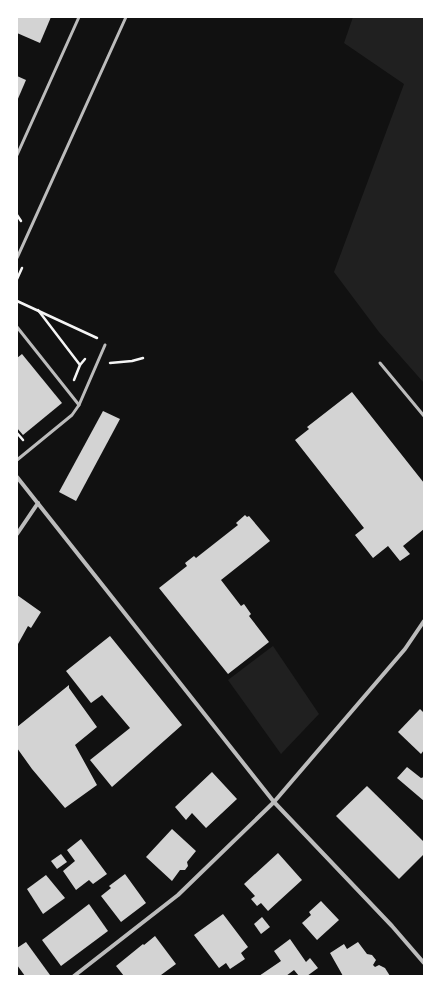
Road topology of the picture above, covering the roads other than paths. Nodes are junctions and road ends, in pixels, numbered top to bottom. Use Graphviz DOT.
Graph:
graph roads {
  1 [pos="79,17"];
  2 [pos="126,17"];
  3 [pos="17,155"];
  4 [pos="17,258"];
  5 [pos="17,327"];
  6 [pos="105,345"];
  7 [pos="380,363"];
  8 [pos="79,405"];
  9 [pos="424,416"];
  10 [pos="17,460"];
  11 [pos="17,476"];
  12 [pos="38,504"];
  13 [pos="17,534"];
  14 [pos="424,621"];
  15 [pos="274,802"];
  16 [pos="424,963"];
  17 [pos="74,976"];
  1 -- 3 [label="lane"];
  2 -- 4 [label="lane"];
  5 -- 8 [label="lane"];
  6 -- 8 [label="lane"];
  7 -- 9 [label="lane"];
  8 -- 10 [label="lane"];
  11 -- 12 [label="street"];
  12 -- 13 [label="street"];
  12 -- 15 [label="street"];
  14 -- 15 [label="street"];
  15 -- 16 [label="street"];
  15 -- 17 [label="street"];
}
